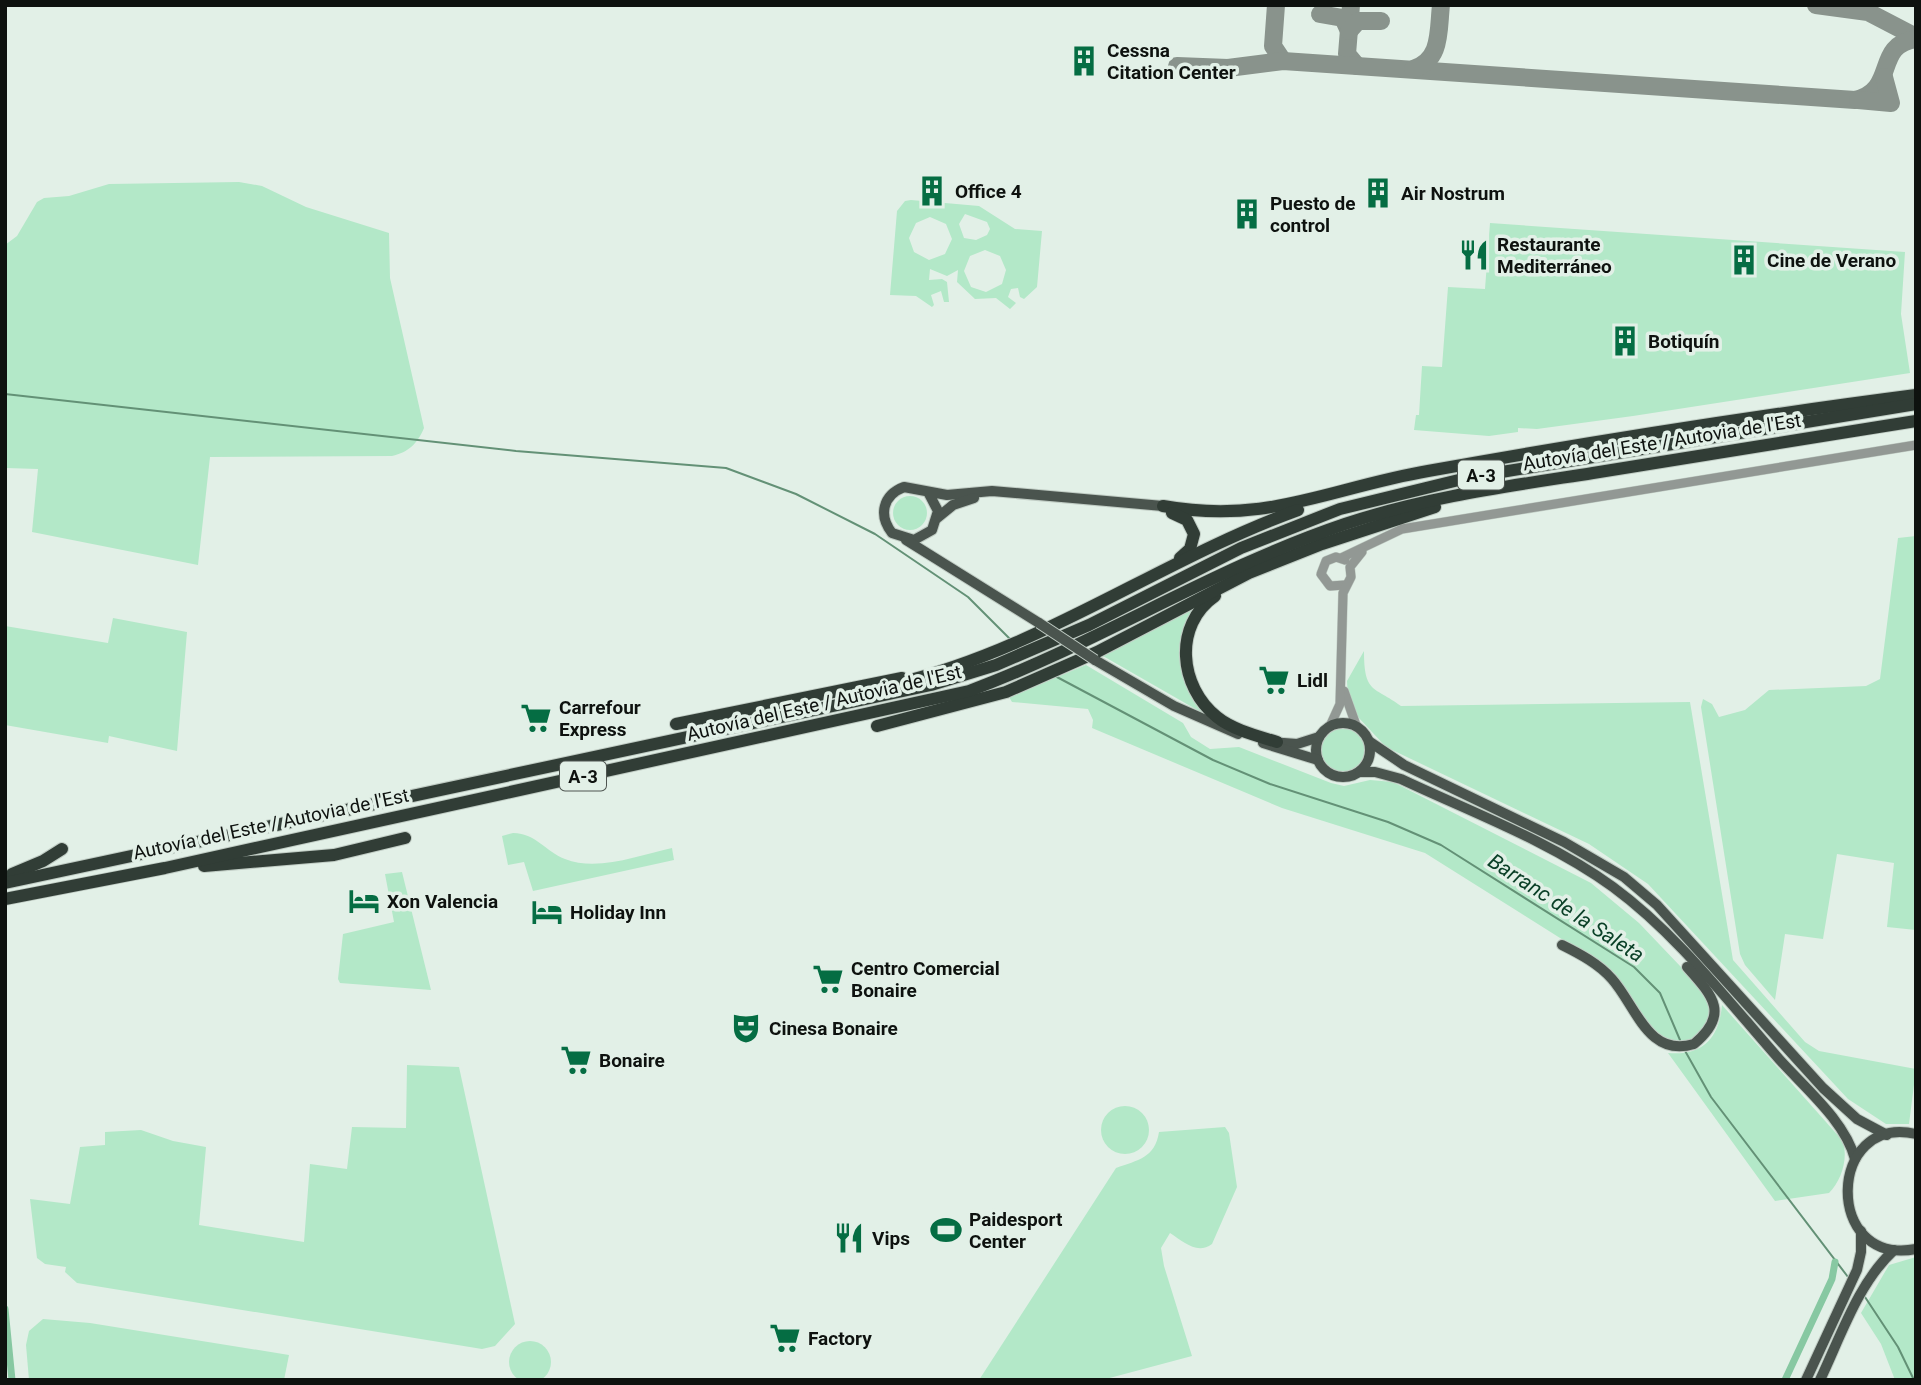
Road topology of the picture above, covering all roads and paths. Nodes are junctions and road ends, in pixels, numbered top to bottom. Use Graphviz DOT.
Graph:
graph roads {
  1 [pos="1916,395"];
  2 [pos="1916,404"];
  3 [pos="1916,421"];
  4 [pos="1916,445"];
  5 [pos="1585,474"];
  6 [pos="1360,488"];
  7 [pos="928,492"];
  8 [pos="1161,509"];
  9 [pos="937,518"];
  10 [pos="928,534"];
  11 [pos="1383,536"];
  12 [pos="906,540"];
  13 [pos="1341,558"];
  14 [pos="939,560"];
  15 [pos="1350,567"];
  16 [pos="1258,570"];
  17 [pos="1345,585"];
  18 [pos="1330,586"];
  19 [pos="1114,598"];
  20 [pos="1341,610"];
  21 [pos="1096,656"];
  22 [pos="991,661"];
  23 [pos="954,667"];
  24 [pos="1341,671"];
  25 [pos="676,724"];
  26 [pos="1356,725"];
  27 [pos="877,726"];
  28 [pos="1330,726"];
  29 [pos="1319,737"];
  30 [pos="677,738"];
  31 [pos="1254,739"];
  32 [pos="1277,742"];
  33 [pos="1370,742"];
  34 [pos="1318,760"];
  35 [pos="1360,772"];
  36 [pos="405,838"];
  37 [pos="62,849"];
  38 [pos="165,867"];
  39 [pos="5,875"];
  40 [pos="5,883"];
  41 [pos="1611,885"];
  42 [pos="5,899"];
  43 [pos="1562,945"];
  44 [pos="1916,1134"];
  45 [pos="1887,1135"];
  46 [pos="1855,1159"];
  47 [pos="1861,1231"];
  48 [pos="1916,1249"];
  49 [pos="1894,1250"];
  50 [pos="1806,1380"];
  51 [pos="1820,1380"];
  1 -- 6 [label="highway"];
  2 -- 22 [label="highway, Autovía del Este / Autovia de l'Est / A-3"];
  3 -- 5 [label="highway, Autovía del Este / Autovia de l'Est / A-3"];
  4 -- 11 [label="street"];
  5 -- 16 [label="highway"];
  5 -- 38 [label="highway, Autovía del Este / Autovia de l'Est / A-3"];
  6 -- 8 [label="highway"];
  6 -- 19 [label="highway"];
  7 -- 8 [label="main road"];
  7 -- 9 [label="main road"];
  7 -- 12 [label="main road"];
  8 -- 9 [label="main road"];
  8 -- 19 [label="highway"];
  9 -- 10 [label="main road"];
  10 -- 12 [label="main road"];
  10 -- 14 [label="main road"];
  11 -- 13 [label="street"];
  11 -- 15 [label="street"];
  12 -- 14 [label="main road"];
  13 -- 15 [label="street"];
  13 -- 18 [label="street"];
  14 -- 21 [label="main road, bridge"];
  15 -- 17 [label="street"];
  16 -- 21 [label="highway"];
  16 -- 32 [label="highway"];
  17 -- 18 [label="street"];
  17 -- 20 [label="street"];
  18 -- 20 [label="street"];
  19 -- 22 [label="highway"];
  20 -- 24 [label="street"];
  21 -- 27 [label="highway"];
  21 -- 31 [label="main road"];
  22 -- 23 [label="highway"];
  22 -- 30 [label="highway, Autovía del Este / Autovia de l'Est / A-3"];
  23 -- 25 [label="highway"];
  23 -- 30 [label="highway"];
  24 -- 26 [label="street"];
  24 -- 28 [label="street"];
  26 -- 28 [label="main road"];
  26 -- 33 [label="main road"];
  28 -- 29 [label="main road"];
  29 -- 32 [label="main road"];
  29 -- 34 [label="main road"];
  30 -- 40 [label="highway, Autovía del Este / Autovia de l'Est / A-3"];
  31 -- 32 [label="main road"];
  31 -- 34 [label="main road"];
  33 -- 35 [label="main road"];
  33 -- 45 [label="main road"];
  34 -- 35 [label="main road"];
  35 -- 41 [label="main road"];
  36 -- 38 [label="highway"];
  37 -- 39 [label="highway"];
  38 -- 42 [label="highway, Autovía del Este / Autovia de l'Est / A-3"];
  41 -- 43 [label="main road"];
  41 -- 46 [label="main road"];
  44 -- 45 [label="main road"];
  45 -- 46 [label="main road"];
  46 -- 47 [label="main road"];
  47 -- 49 [label="main road"];
  47 -- 50 [label="main road"];
  48 -- 49 [label="main road"];
  49 -- 51 [label="main road"];
}
